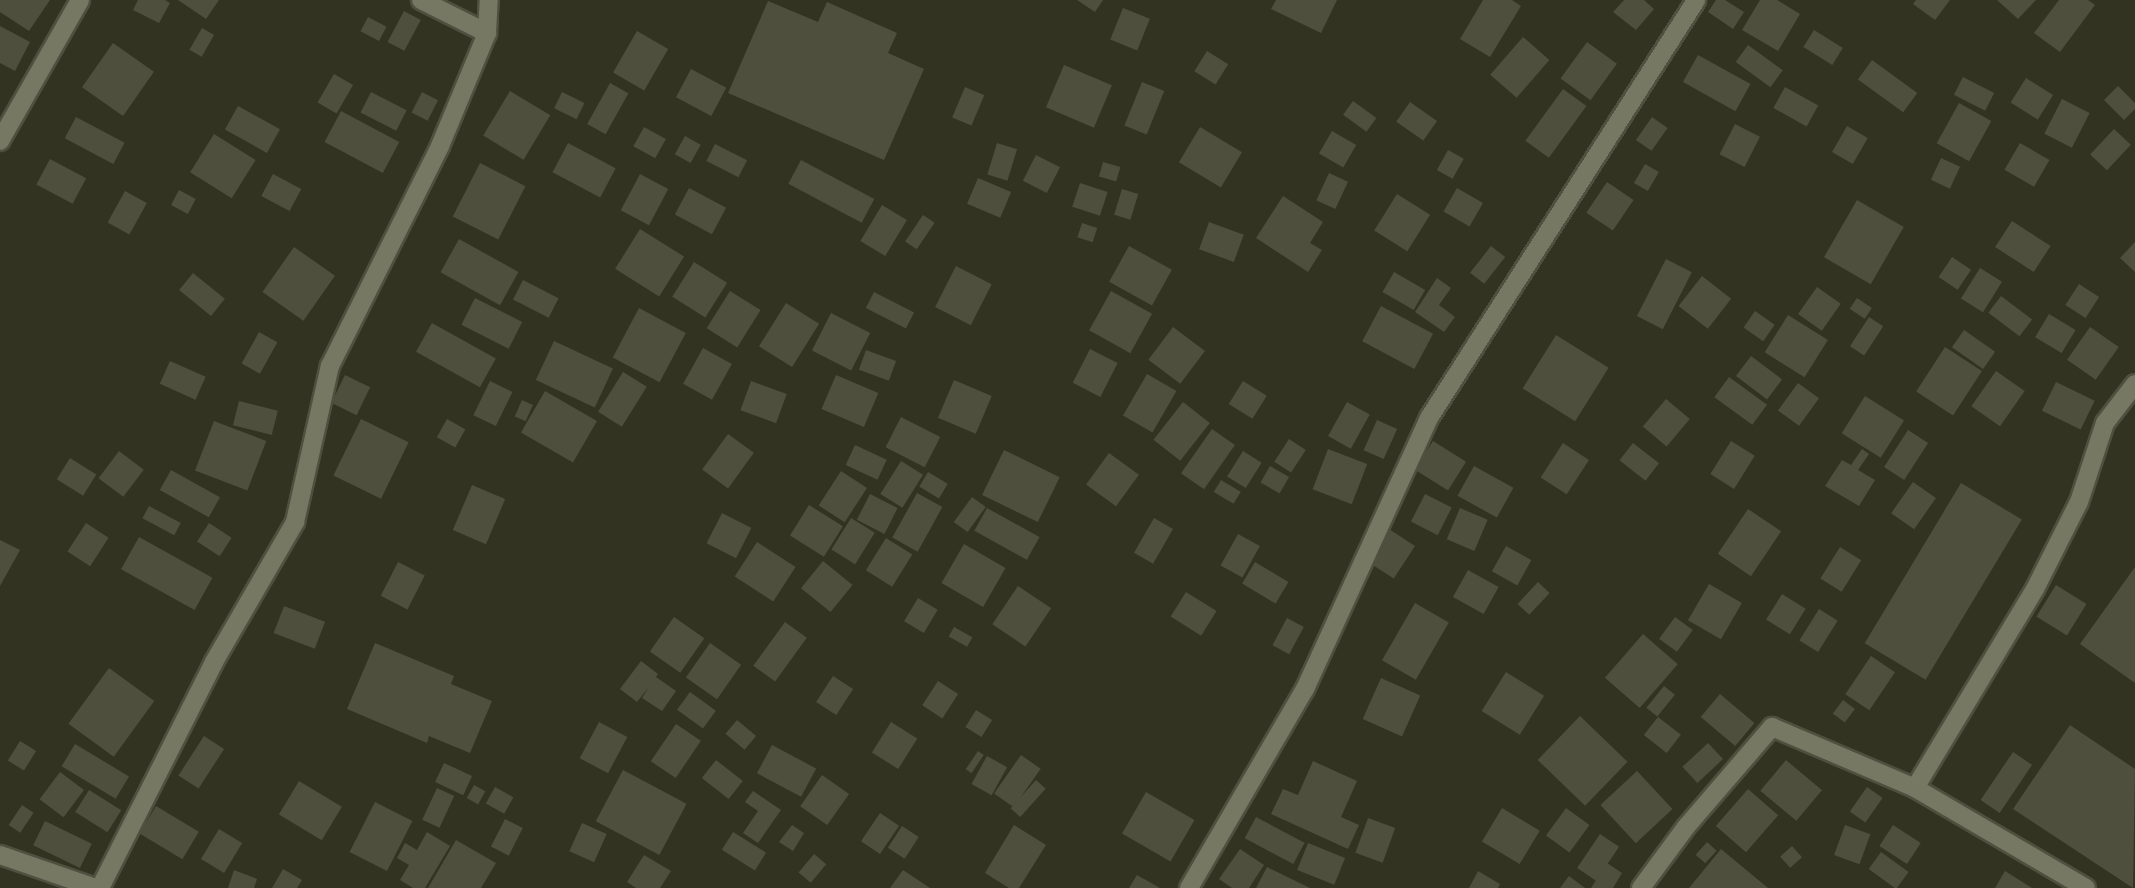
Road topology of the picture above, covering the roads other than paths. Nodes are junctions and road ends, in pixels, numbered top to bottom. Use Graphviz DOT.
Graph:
graph roads {
  1 [pos="80,0"];
  2 [pos="421,0"];
  3 [pos="489,0"];
  4 [pos="1696,0"];
  5 [pos="487,33"];
  6 [pos="0,141"];
  7 [pos="2135,384"];
  8 [pos="1915,788"];
  9 [pos="0,855"];
  10 [pos="98,888"];
  11 [pos="1189,888"];
  12 [pos="1641,888"];
  13 [pos="2085,888"];
  1 -- 6 [label="street"];
  2 -- 5 [label="street"];
  3 -- 5 [label="street"];
  4 -- 11 [label="street"];
  5 -- 10 [label="street"];
  7 -- 8 [label="street"];
  8 -- 12 [label="street"];
  8 -- 13 [label="street"];
  9 -- 10 [label="street"];
}
